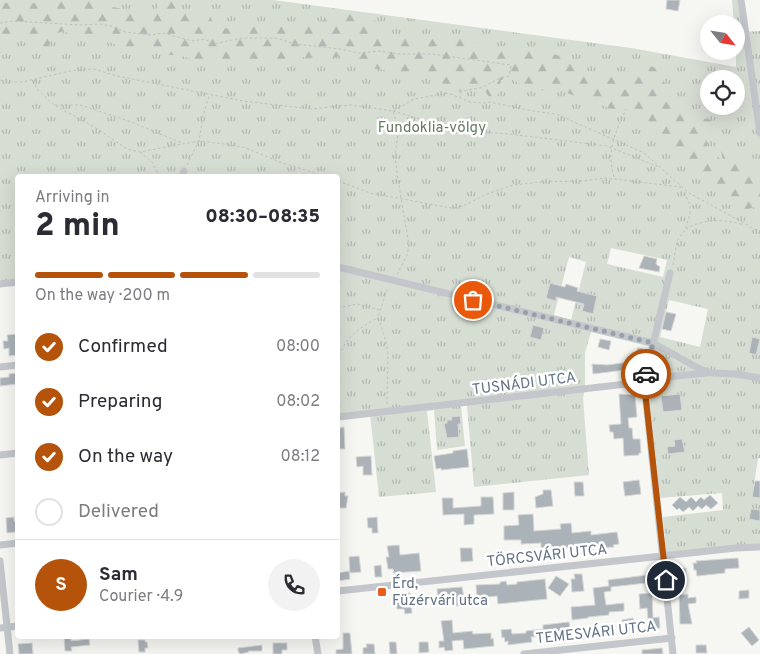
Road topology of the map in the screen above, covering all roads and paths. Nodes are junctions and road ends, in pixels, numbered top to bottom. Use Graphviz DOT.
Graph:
graph roads {
  1 [pos="742,0"];
  2 [pos="0,23"];
  3 [pos="0,80"];
  4 [pos="34,80"];
  5 [pos="209,95"];
  6 [pos="460,98"];
  7 [pos="54,105"];
  8 [pos="626,109"];
  9 [pos="393,111"];
  10 [pos="760,133"];
  11 [pos="614,139"];
  12 [pos="200,141"];
  13 [pos="182,144"];
  14 [pos="610,147"];
  15 [pos="140,152"];
  16 [pos="660,168"];
  17 [pos="158,174"];
  18 [pos="183,174"];
  19 [pos="318,174"];
  20 [pos="614,179"];
  21 [pos="340,182"];
  22 [pos="682,188"];
  23 [pos="402,200"];
  24 [pos="748,226"];
  25 [pos="685,230"];
  26 [pos="760,232"];
  27 [pos="673,263"];
  28 [pos="340,268"];
  29 [pos="670,273"];
  30 [pos="392,281"];
  31 [pos="15,282"];
  32 [pos="0,284"];
  33 [pos="340,308"];
  34 [pos="380,310"];
  35 [pos="378,317"];
  36 [pos="653,343"];
  37 [pos="340,355"];
  38 [pos="15,365"];
  39 [pos="0,367"];
  40 [pos="712,373"];
  41 [pos="760,378"];
  42 [pos="644,382"];
  43 [pos="387,412"];
  44 [pos="340,417"];
  45 [pos="15,453"];
  46 [pos="0,455"];
  47 [pos="15,543"];
  48 [pos="0,545"];
  49 [pos="760,547"];
  50 [pos="664,556"];
  51 [pos="0,561"];
  52 [pos="340,590"];
  53 [pos="4,628"];
  54 [pos="672,638"];
  55 [pos="316,639"];
  56 [pos="10,654"];
  57 [pos="318,654"];
  58 [pos="524,654"];
  59 [pos="673,654"];
  1 -- 10 [label="street"];
  2 -- 6 [label="path"];
  3 -- 4 [label="path"];
  4 -- 5 [label="path"];
  4 -- 7 [label="path"];
  5 -- 9 [label="path"];
  5 -- 12 [label="path"];
  6 -- 9 [label="path"];
  6 -- 11 [label="path"];
  7 -- 13 [label="path"];
  7 -- 15 [label="path"];
  8 -- 11 [label="path"];
  9 -- 14 [label="path"];
  9 -- 23 [label="path"];
  11 -- 14 [label="path"];
  11 -- 16 [label="path"];
  12 -- 13 [label="path"];
  12 -- 18 [label="path"];
  12 -- 19 [label="path"];
  13 -- 15 [label="path"];
  14 -- 16 [label="path"];
  14 -- 20 [label="path"];
  15 -- 17 [label="path"];
  16 -- 22 [label="path"];
  20 -- 22 [label="path"];
  20 -- 23 [label="path"];
  21 -- 23 [label="path"];
  22 -- 24 [label="path"];
  22 -- 25 [label="path"];
  23 -- 30 [label="path"];
  24 -- 25 [label="path"];
  24 -- 26 [label="path"];
  25 -- 27 [label="path"];
  28 -- 30 [label="street"];
  29 -- 36 [label="street"];
  30 -- 34 [label="path"];
  30 -- 36 [label="street"];
  31 -- 32 [label="street"];
  33 -- 34 [label="path"];
  34 -- 35 [label="path"];
  35 -- 37 [label="path"];
  35 -- 43 [label="path"];
  36 -- 40 [label="street"];
  36 -- 42 [label="street"];
  38 -- 39 [label="street"];
  40 -- 41 [label="street"];
  40 -- 42 [label="street, TUSNÁDI UTCA"];
  42 -- 43 [label="street, TUSNÁDI UTCA"];
  42 -- 50 [label="street"];
  43 -- 44 [label="street, TUSNÁDI UTCA"];
  45 -- 46 [label="street"];
  47 -- 48 [label="street"];
  49 -- 50 [label="street, TÖRCSVÁRI UTCA"];
  50 -- 52 [label="street, TÖRCSVÁRI UTCA"];
  50 -- 54 [label="street"];
  51 -- 53 [label="street"];
  53 -- 56 [label="street"];
  54 -- 58 [label="street, TEMESVÁRI UTCA"];
  54 -- 59 [label="street"];
  55 -- 57 [label="street"];
}
